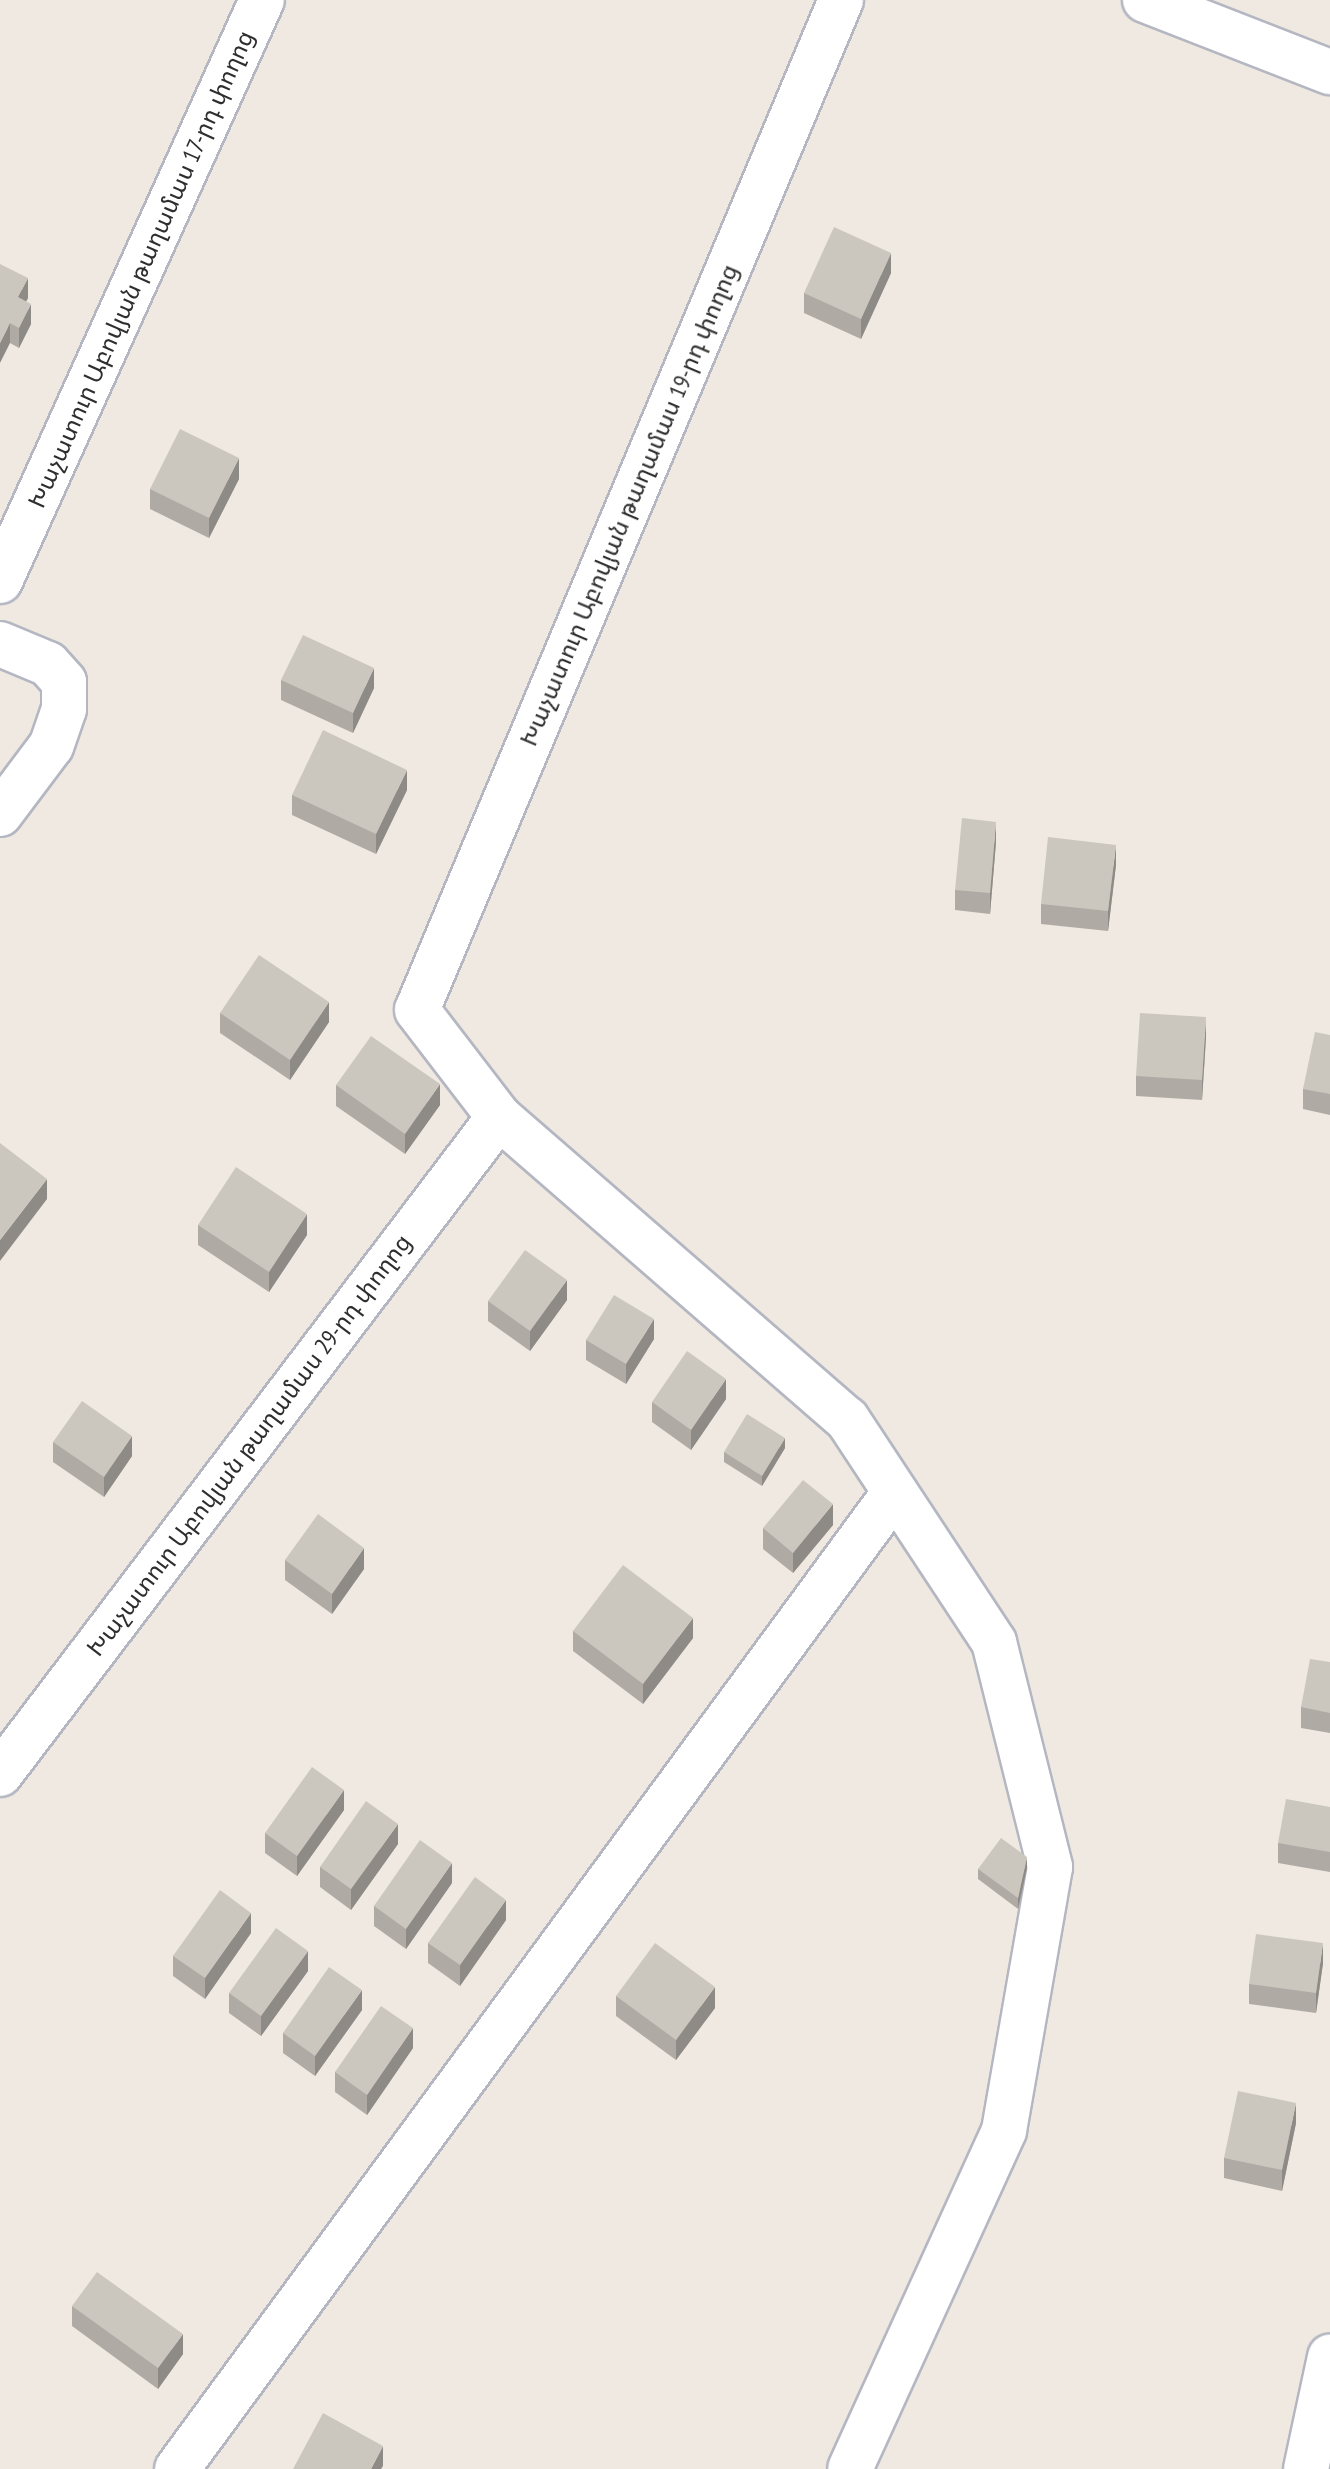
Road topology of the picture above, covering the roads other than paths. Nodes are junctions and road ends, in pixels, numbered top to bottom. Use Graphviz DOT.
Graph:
graph roads {
  1 [pos="262,0"];
  2 [pos="841,0"];
  3 [pos="1145,0"];
  4 [pos="1330,72"];
  5 [pos="0,581"];
  6 [pos="0,644"];
  7 [pos="0,814"];
  8 [pos="499,1117"];
  9 [pos="895,1492"];
  10 [pos="0,1774"];
  11 [pos="1330,2357"];
  12 [pos="177,2469"];
  13 [pos="850,2469"];
  14 [pos="1306,2469"];
  1 -- 5 [label="street, Խաչատուր Աբովյան թաղամաս 17-րդ փողոց"];
  2 -- 8 [label="street, Խաչատուր Աբովյան թաղամաս 19-րդ փողոց"];
  3 -- 4 [label="street"];
  6 -- 7 [label="street"];
  8 -- 9 [label="street"];
  8 -- 10 [label="street, Խաչատուր Աբովյան թաղամաս 29-րդ փողոց"];
  9 -- 12 [label="street"];
  9 -- 13 [label="street"];
  11 -- 14 [label="street"];
}
